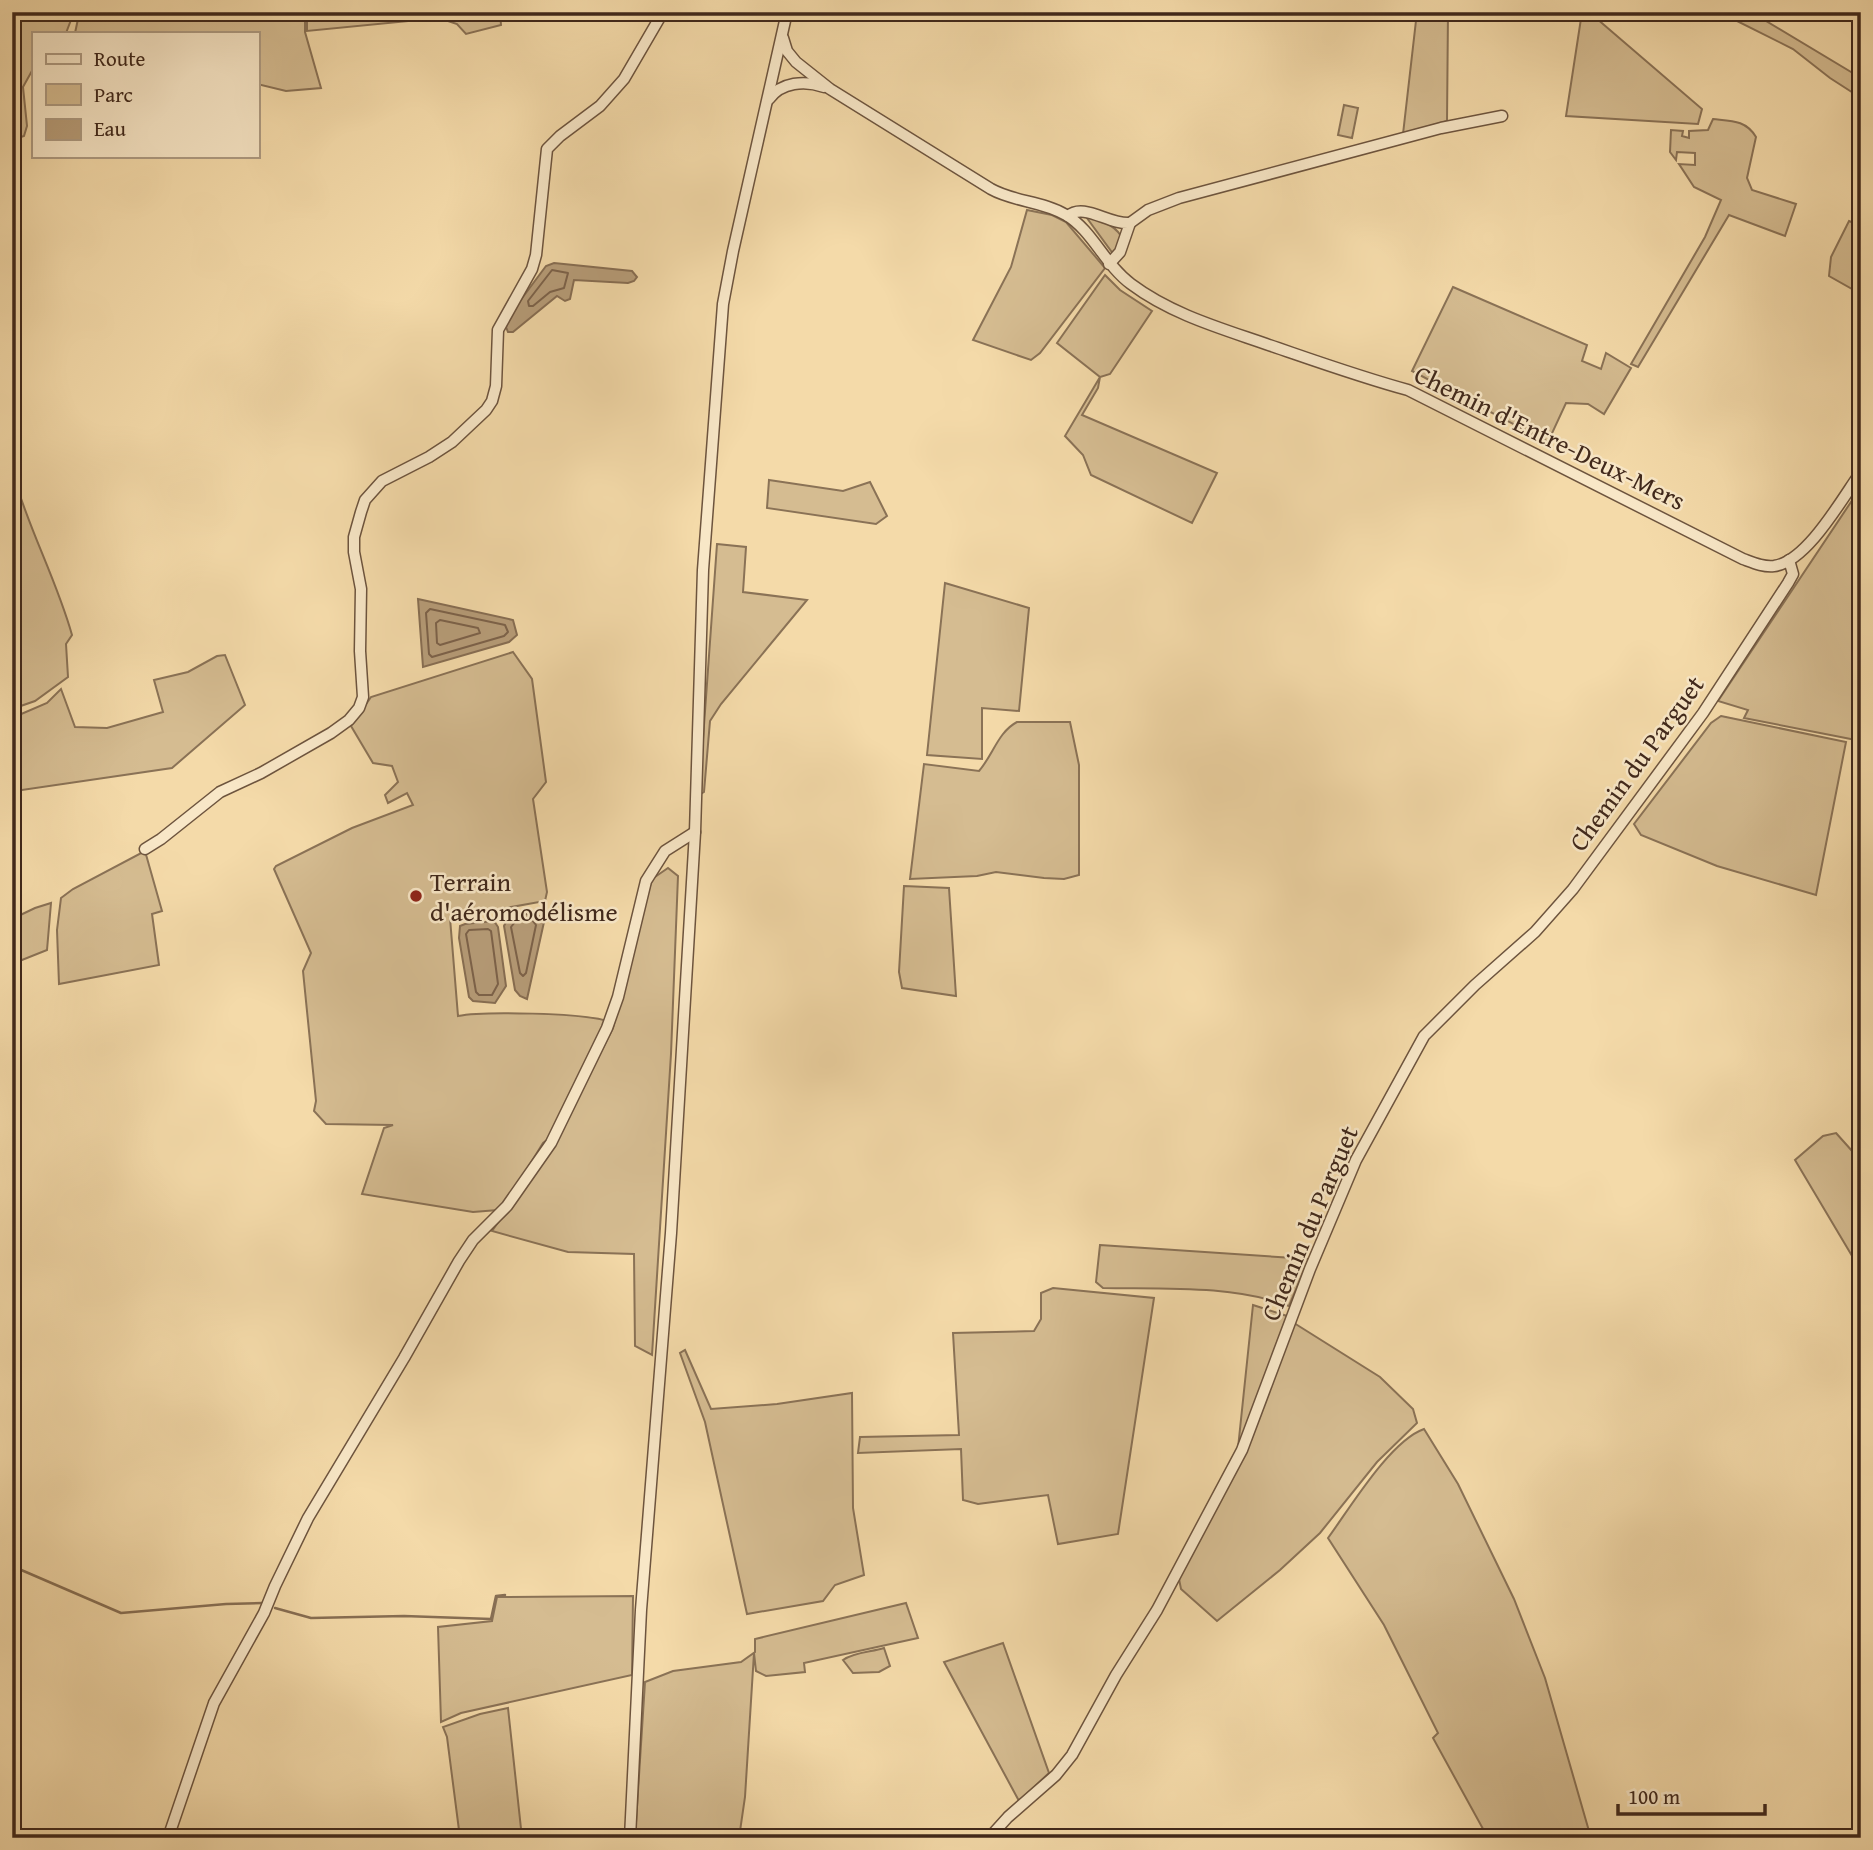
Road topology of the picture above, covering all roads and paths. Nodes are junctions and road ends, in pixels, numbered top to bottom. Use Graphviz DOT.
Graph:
graph roads {
  1 [pos="663,12"];
  2 [pos="787,12"];
  3 [pos="782,36"];
  4 [pos="774,70"];
  5 [pos="810,74"];
  6 [pos="797,84"];
  7 [pos="830,89"];
  8 [pos="768,101"];
  9 [pos="1502,116"];
  10 [pos="1068,216"];
  11 [pos="1130,223"];
  12 [pos="1109,264"];
  13 [pos="1861,472"];
  14 [pos="1789,560"];
  15 [pos="695,832"];
  16 [pos="145,849"];
  17 [pos="12,1833"];
  18 [pos="16,1838"];
  19 [pos="168,1838"];
  20 [pos="630,1838"];
  21 [pos="989,1838"];
  1 -- 16 [label="street"];
  2 -- 3 [label="street"];
  3 -- 4 [label="street"];
  3 -- 5 [label="street, Chemin d'Entre-Deux-Mers"];
  4 -- 5 [label="street, Chemin d'Entre-Deux-Mers"];
  4 -- 6 [label="street, Chemin d'Entre-Deux-Mers"];
  4 -- 8 [label="street"];
  5 -- 7 [label="street, Chemin d'Entre-Deux-Mers"];
  6 -- 7 [label="street, Chemin d'Entre-Deux-Mers"];
  6 -- 8 [label="street"];
  7 -- 10 [label="street, Chemin d'Entre-Deux-Mers"];
  8 -- 15 [label="street"];
  9 -- 11 [label="street"];
  10 -- 11 [label="street"];
  10 -- 12 [label="street, Chemin d'Entre-Deux-Mers"];
  11 -- 12 [label="street"];
  12 -- 14 [label="street, Chemin d'Entre-Deux-Mers"];
  13 -- 14 [label="street"];
  14 -- 21 [label="street, Chemin du Parguet"];
  15 -- 19 [label="street"];
  15 -- 20 [label="street"];
  17 -- 18 [label="street"];
}
